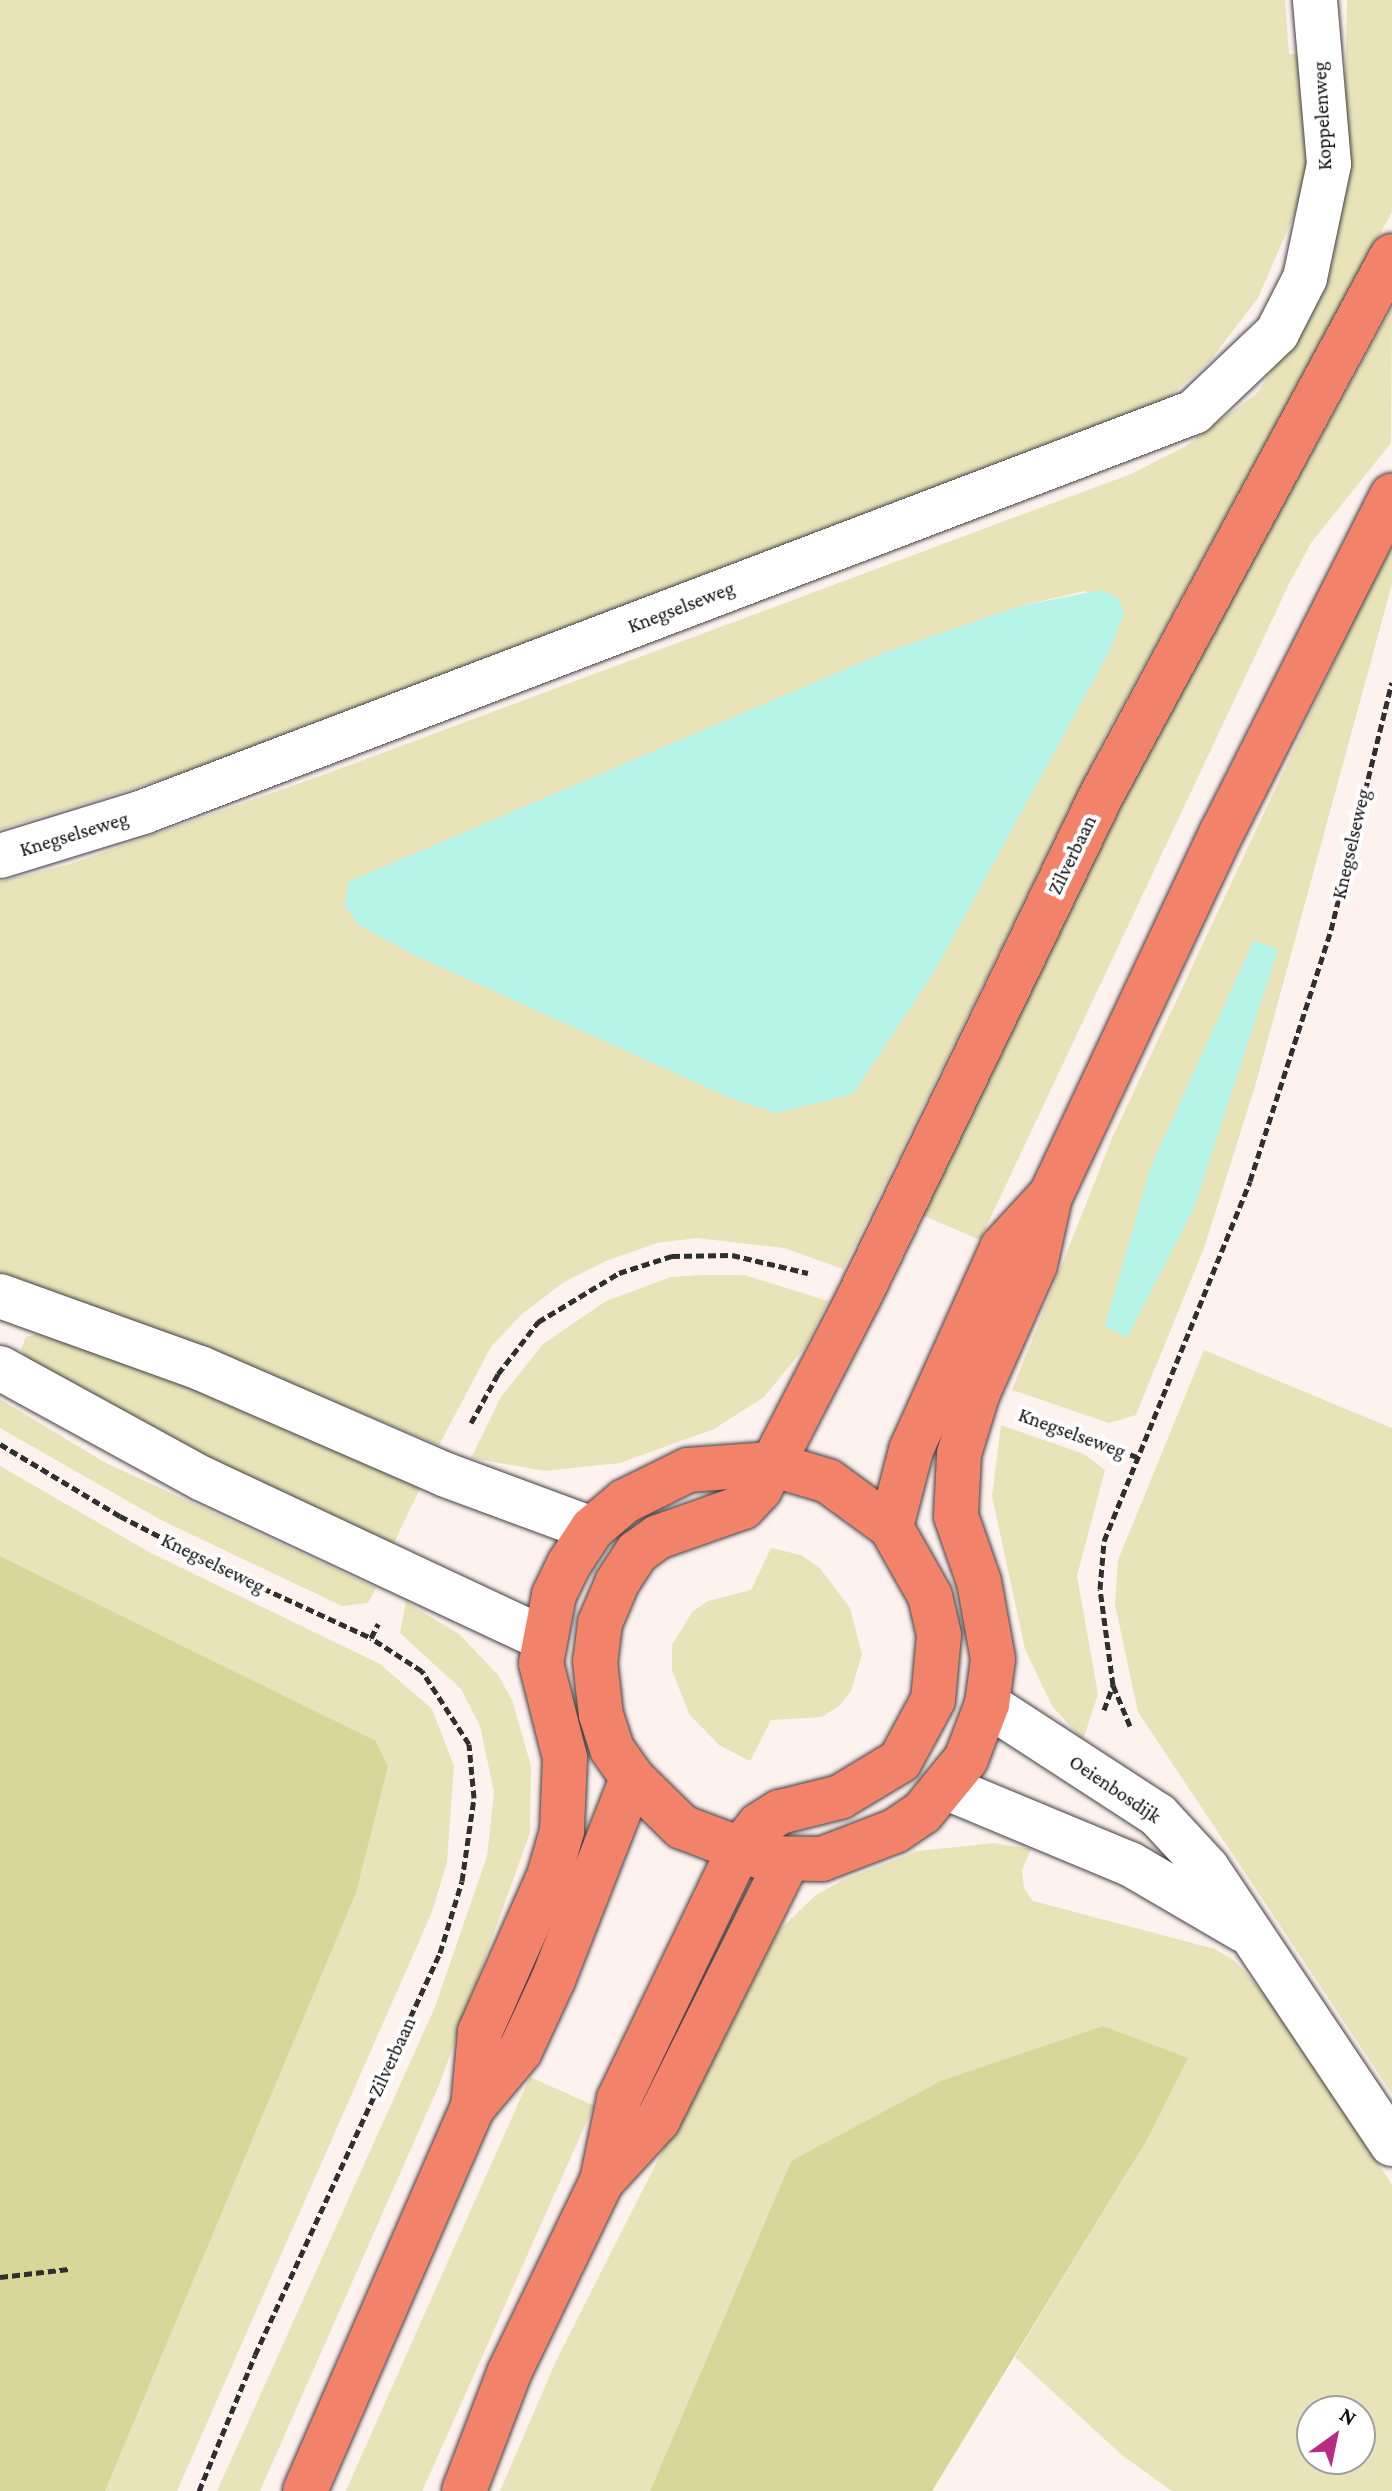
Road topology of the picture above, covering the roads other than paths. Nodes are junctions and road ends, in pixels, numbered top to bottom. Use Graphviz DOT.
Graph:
graph roads {
  1 [pos="1315,0"];
  2 [pos="1392,256"];
  3 [pos="1305,278"];
  4 [pos="1392,496"];
  5 [pos="0,856"];
  6 [pos="1050,1197"];
  7 [pos="0,1296"];
  8 [pos="0,1368"];
  9 [pos="771,1464"];
  10 [pos="891,1527"];
  11 [pos="592,1529"];
  12 [pos="543,1638"];
  13 [pos="595,1661"];
  14 [pos="938,1672"];
  15 [pos="987,1704"];
  16 [pos="632,1778"];
  17 [pos="947,1788"];
  18 [pos="739,1850"];
  19 [pos="786,1863"];
  20 [pos="1250,1934"];
  21 [pos="473,2107"];
  22 [pos="1392,2144"];
  23 [pos="602,2181"];
  24 [pos="305,2491"];
  25 [pos="464,2491"];
  1 -- 3 [label="street, Koppelenweg"];
  2 -- 9 [label="main road, Zilverbaan"];
  3 -- 5 [label="street, Knegselseweg"];
  4 -- 6 [label="main road"];
  6 -- 10 [label="main road"];
  6 -- 15 [label="main road"];
  7 -- 11 [label="street"];
  8 -- 12 [label="street"];
  9 -- 10 [label="main road"];
  9 -- 11 [label="main road"];
  9 -- 13 [label="main road, Zilverbaan"];
  10 -- 14 [label="main road"];
  11 -- 12 [label="main road"];
  12 -- 13 [label="main road"];
  12 -- 21 [label="main road"];
  13 -- 16 [label="main road, Zilverbaan"];
  14 -- 15 [label="main road"];
  14 -- 18 [label="main road"];
  15 -- 17 [label="main road"];
  15 -- 20 [label="street, Oeienbosdijk"];
  16 -- 18 [label="main road, Zilverbaan"];
  16 -- 21 [label="main road"];
  17 -- 19 [label="main road"];
  17 -- 20 [label="street, Oeienbosdijk"];
  18 -- 19 [label="main road, Zilverbaan"];
  18 -- 23 [label="main road"];
  19 -- 23 [label="main road"];
  20 -- 22 [label="street, Oeienbosdijk"];
  21 -- 24 [label="main road"];
  23 -- 25 [label="main road"];
}
